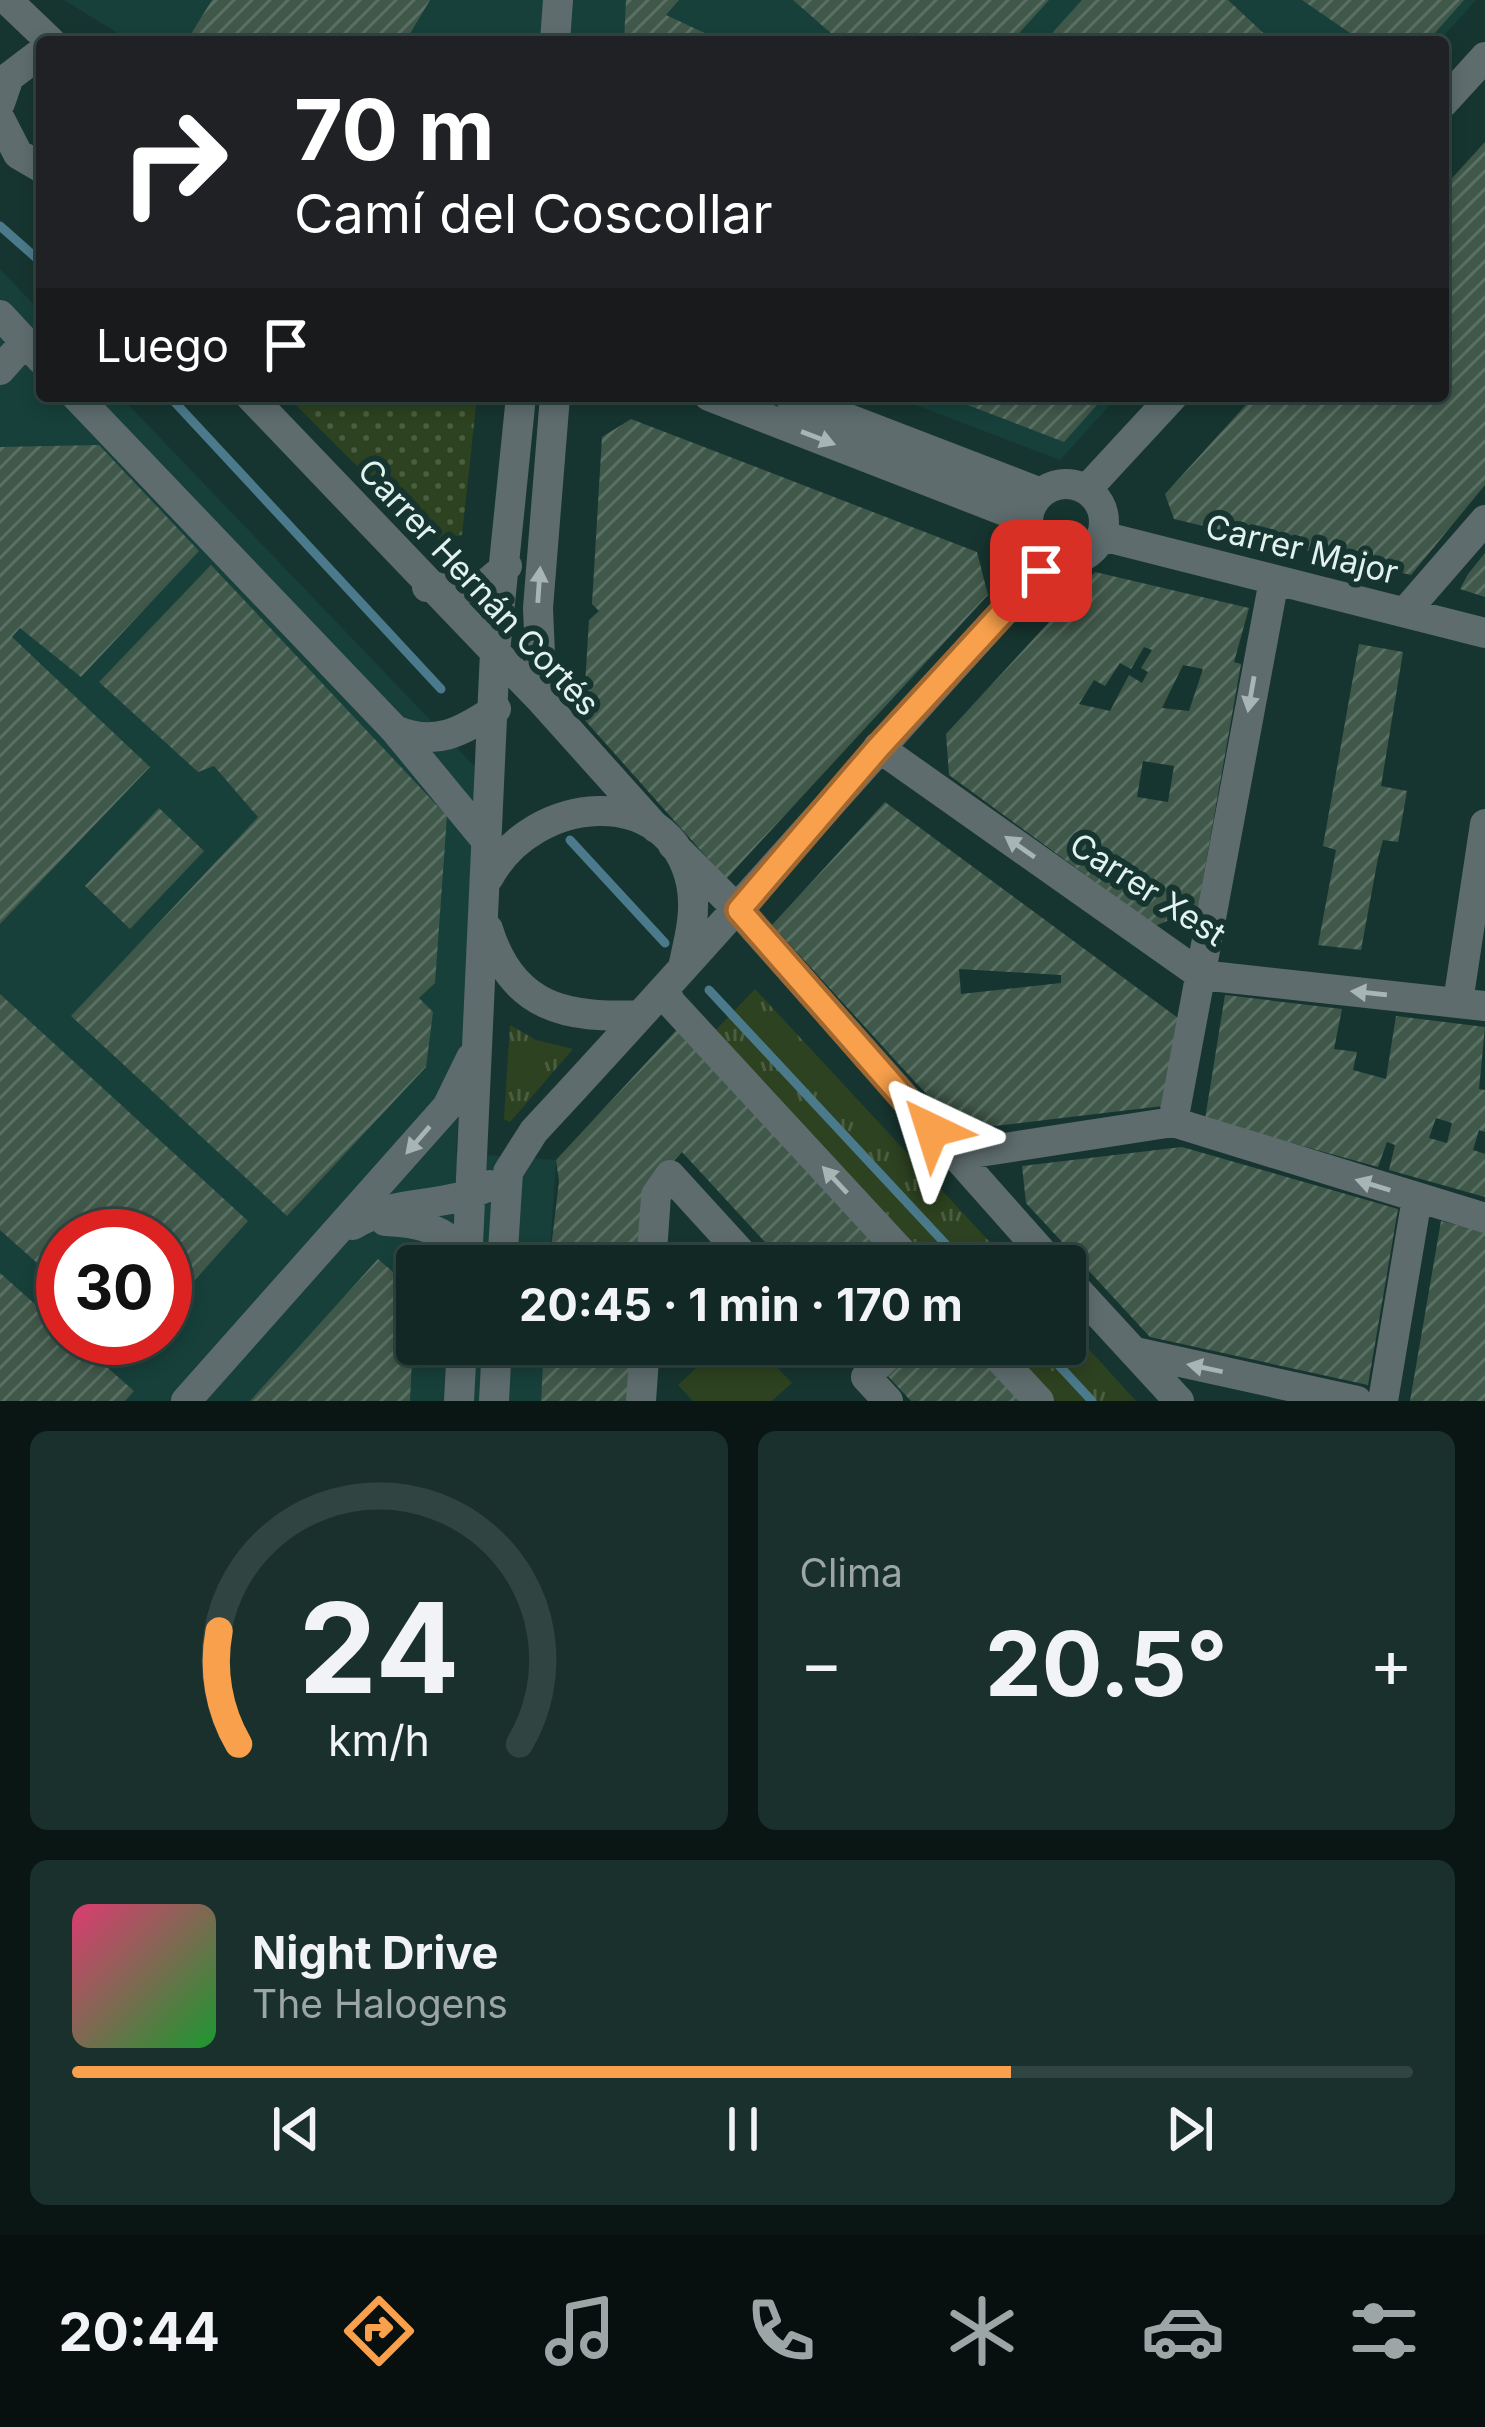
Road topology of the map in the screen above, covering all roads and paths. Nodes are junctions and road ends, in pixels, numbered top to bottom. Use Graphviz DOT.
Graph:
graph roads {
  1 [pos="7,0"];
  2 [pos="558,0"];
  3 [pos="45,36"];
  4 [pos="556,36"];
  5 [pos="36,56"];
  6 [pos="1485,57"];
  7 [pos="1449,96"];
  8 [pos="1,121"];
  9 [pos="36,170"];
  10 [pos="0,315"];
  11 [pos="33,351"];
  12 [pos="0,370"];
  13 [pos="82,402"];
  14 [pos="256,402"];
  15 [pos="520,402"];
  16 [pos="555,402"];
  17 [pos="727,402"];
  18 [pos="802,402"];
  19 [pos="1167,402"];
  20 [pos="1087,489"];
  21 [pos="1035,506"];
  22 [pos="1485,520"];
  23 [pos="1102,536"];
  24 [pos="1047,555"];
  25 [pos="506,566"];
  26 [pos="1274,580"];
  27 [pos="427,587"];
  28 [pos="1405,612"];
  29 [pos="1485,633"];
  30 [pos="495,652"];
  31 [pos="542,701"];
  32 [pos="496,709"];
  33 [pos="394,730"];
  34 [pos="878,748"];
  35 [pos="1485,824"];
  36 [pos="664,837"];
  37 [pos="489,844"];
  38 [pos="489,877"];
  39 [pos="739,910"];
  40 [pos="486,924"];
  41 [pos="1201,975"];
  42 [pos="674,980"];
  43 [pos="1472,1004"];
  44 [pos="640,1015"];
  45 [pos="478,1041"];
  46 [pos="1173,1122"];
  47 [pos="953,1156"];
  48 [pos="508,1172"];
  49 [pos="472,1194"];
  50 [pos="1417,1198"];
  51 [pos="1485,1218"];
  52 [pos="344,1231"];
  53 [pos="454,1245"];
  54 [pos="469,1245"];
  55 [pos="503,1245"];
  56 [pos="652,1245"];
  57 [pos="734,1245"];
  58 [pos="895,1245"];
  59 [pos="1035,1245"];
  60 [pos="1086,1300"];
  61 [pos="1135,1352"];
  62 [pos="461,1365"];
  63 [pos="496,1365"];
  64 [pos="644,1365"];
  65 [pos="877,1365"];
  66 [pos="1006,1365"];
  67 [pos="186,1401"];
  68 [pos="459,1401"];
  69 [pos="494,1401"];
  70 [pos="641,1401"];
  71 [pos="888,1401"];
  72 [pos="1039,1401"];
  73 [pos="1179,1401"];
  74 [pos="1357,1401"];
  75 [pos="1383,1401"];
  1 -- 3 [label="street"];
  2 -- 4 [label="street"];
  5 -- 8 [label="street"];
  6 -- 7 [label="street"];
  8 -- 9 [label="street"];
  10 -- 11 [label="street"];
  11 -- 12 [label="street"];
  13 -- 33 [label="street"];
  14 -- 27 [label="street, Carrer Hernán Cortés"];
  15 -- 25 [label="street"];
  31 -- 16 [label="street, one-way"];
  17 -- 21 [label="street, one-way"];
  18 -- 21 [label="street"];
  19 -- 20 [label="street"];
  20 -- 21 [label="street"];
  20 -- 23 [label="street"];
  21 -- 24 [label="street"];
  22 -- 28 [label="street"];
  23 -- 24 [label="street"];
  23 -- 26 [label="street, Carrer Major"];
  24 -- 34 [label="street"];
  25 -- 27 [label="street"];
  25 -- 30 [label="street"];
  26 -- 28 [label="street, Carrer Major"];
  26 -- 41 [label="street, one-way"];
  27 -- 30 [label="street, Carrer Hernán Cortés"];
  28 -- 29 [label="street, Carrer Major"];
  30 -- 31 [label="street, Carrer Hernán Cortés"];
  30 -- 32 [label="street"];
  31 -- 36 [label="street, Carrer Hernán Cortés"];
  32 -- 33 [label="street"];
  32 -- 37 [label="street"];
  33 -- 37 [label="street"];
  34 -- 39 [label="street"];
  41 -- 34 [label="street, Carrer Xest, one-way"];
  35 -- 43 [label="street"];
  36 -- 38 [label="street"];
  36 -- 39 [label="street, Carrer Hernán Cortés"];
  36 -- 42 [label="street"];
  37 -- 38 [label="street"];
  38 -- 40 [label="street"];
  39 -- 42 [label="street"];
  39 -- 47 [label="street, Carrer Hernán Cortés"];
  40 -- 44 [label="street"];
  40 -- 45 [label="street"];
  43 -- 41 [label="street, Carrer Xest, one-way"];
  41 -- 46 [label="street"];
  42 -- 44 [label="street"];
  58 -- 42 [label="street, one-way"];
  44 -- 48 [label="street"];
  45 -- 49 [label="street"];
  45 -- 52 [label="street, one-way"];
  46 -- 47 [label="street"];
  50 -- 46 [label="street, one-way"];
  47 -- 59 [label="street, Carrer Hernán Cortés"];
  48 -- 49 [label="street"];
  48 -- 55 [label="street"];
  49 -- 52 [label="street"];
  49 -- 54 [label="street"];
  50 -- 51 [label="street"];
  50 -- 75 [label="street"];
  52 -- 53 [label="street"];
  52 -- 67 [label="street"];
  56 -- 57 [label="street"];
  60 -- 61 [label="street"];
  61 -- 73 [label="street"];
  74 -- 61 [label="street, one-way"];
  62 -- 68 [label="street"];
  63 -- 69 [label="street"];
  64 -- 70 [label="street"];
  65 -- 71 [label="street"];
  66 -- 72 [label="street"];
}
